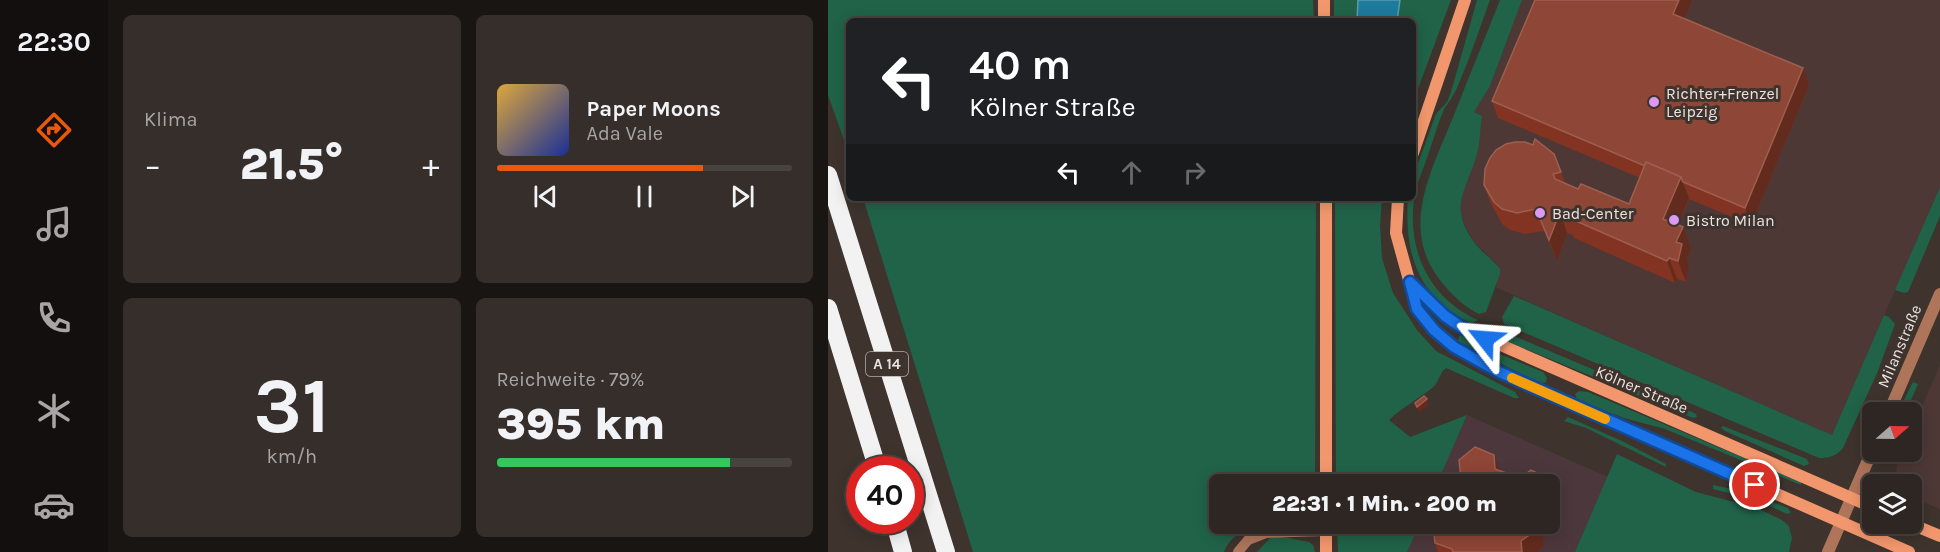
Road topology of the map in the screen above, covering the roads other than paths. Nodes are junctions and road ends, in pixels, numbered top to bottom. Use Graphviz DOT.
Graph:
graph roads {
  1 [pos="1324,0"];
  2 [pos="1465,0"];
  3 [pos="1324,18"];
  4 [pos="1416,144"];
  5 [pos="828,175"];
  6 [pos="1326,201"];
  7 [pos="1398,201"];
  8 [pos="1410,282"];
  9 [pos="1940,294"];
  10 [pos="828,308"];
  11 [pos="1893,402"];
  12 [pos="874,456"];
  13 [pos="1867,462"];
  14 [pos="1326,474"];
  15 [pos="1852,498"];
  16 [pos="1862,502"];
  17 [pos="1841,523"];
  18 [pos="1922,529"];
  19 [pos="898,534"];
  20 [pos="1263,534"];
  21 [pos="1326,534"];
  22 [pos="1940,536"];
  23 [pos="903,552"];
  24 [pos="946,552"];
  25 [pos="1238,552"];
  26 [pos="1326,552"];
  27 [pos="1828,552"];
  28 [pos="1910,552"];
  1 -- 3 [label="street"];
  2 -- 4 [label="street"];
  5 -- 24 [label="highway, A 14"];
  6 -- 14 [label="street"];
  7 -- 8 [label="street, Kölner Straße"];
  8 -- 15 [label="street, Kölner Straße"];
  8 -- 17 [label="street, Kölner Straße"];
  9 -- 11 [label="street, Milanstraße"];
  10 -- 12 [label="highway, A 14"];
  13 -- 15 [label="street"];
  15 -- 16 [label="street, Kölner Straße"];
  15 -- 17 [label="street"];
  17 -- 27 [label="street"];
  17 -- 28 [label="street, Kölner Straße"];
  18 -- 22 [label="street"];
  19 -- 23 [label="highway"];
  20 -- 25 [label="lane"];
  21 -- 26 [label="street"];
}
